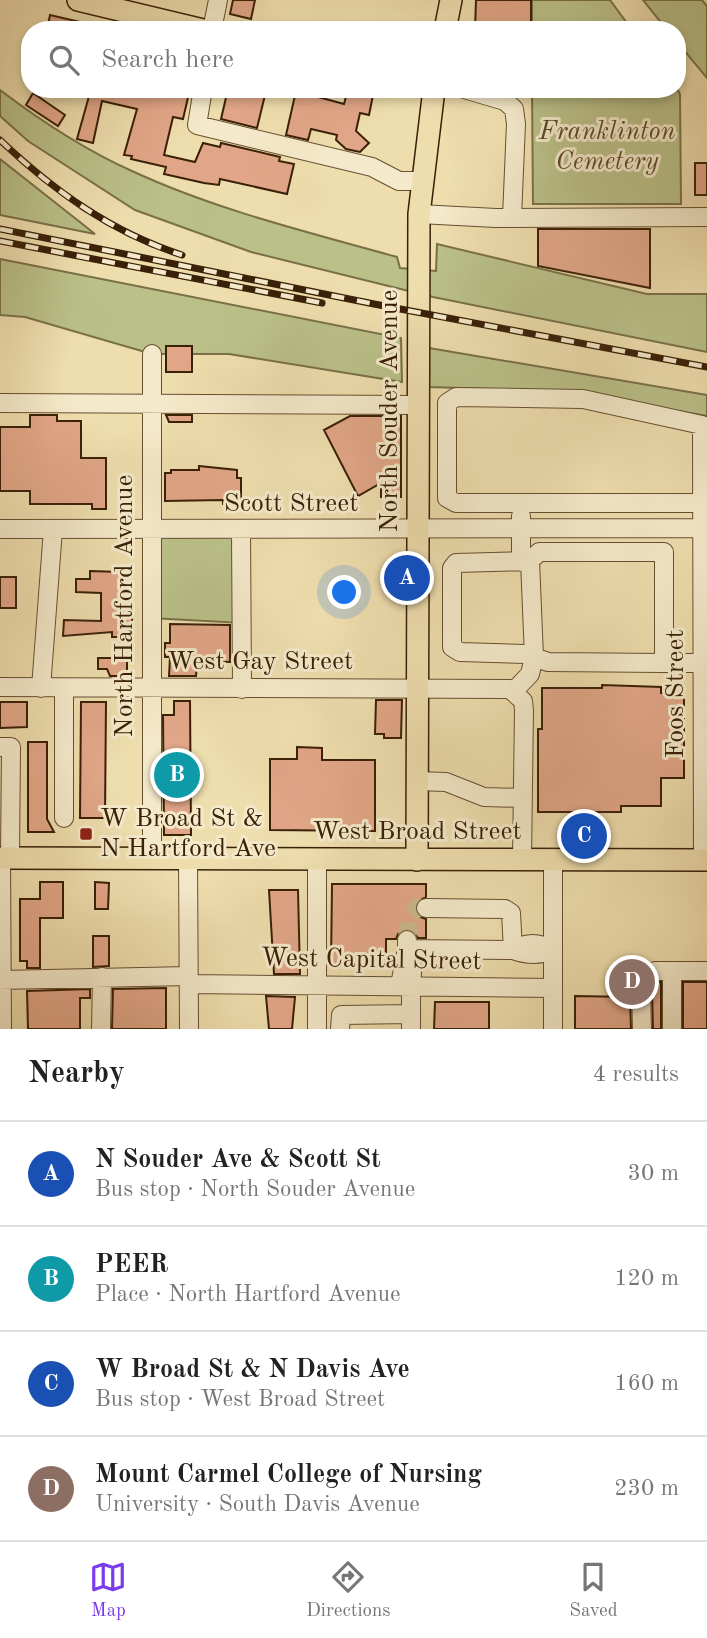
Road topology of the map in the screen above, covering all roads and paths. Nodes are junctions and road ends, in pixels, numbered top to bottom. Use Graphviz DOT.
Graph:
graph roads {
  1 [pos="78,0"];
  2 [pos="218,0"];
  3 [pos="451,0"];
  4 [pos="166,21"];
  5 [pos="214,21"];
  6 [pos="447,21"];
  7 [pos="202,98"];
  8 [pos="433,98"];
  9 [pos="492,98"];
  10 [pos="421,181"];
  11 [pos="419,214"];
  12 [pos="512,217"];
  13 [pos="707,217"];
  14 [pos="152,354"];
  15 [pos="0,403"];
  16 [pos="151,404"];
  17 [pos="418,405"];
  18 [pos="705,426"];
  19 [pos="521,503"];
  20 [pos="705,503"];
  21 [pos="521,528"];
  22 [pos="663,528"];
  23 [pos="705,528"];
  24 [pos="0,529"];
  25 [pos="53,529"];
  26 [pos="417,529"];
  27 [pos="150,530"];
  28 [pos="241,530"];
  29 [pos="664,552"];
  30 [pos="526,562"];
  31 [pos="705,586"];
  32 [pos="534,657"];
  33 [pos="664,663"];
  34 [pos="702,663"];
  35 [pos="0,687"];
  36 [pos="41,688"];
  37 [pos="64,688"];
  38 [pos="417,688"];
  39 [pos="704,688"];
  40 [pos="151,689"];
  41 [pos="242,689"];
  42 [pos="516,693"];
  43 [pos="0,747"];
  44 [pos="417,781"];
  45 [pos="523,798"];
  46 [pos="64,818"];
  47 [pos="4,858"];
  48 [pos="152,859"];
  49 [pos="188,859"];
  50 [pos="317,859"];
  51 [pos="417,860"];
  52 [pos="522,860"];
  53 [pos="553,860"];
  54 [pos="705,860"];
  55 [pos="426,908"];
  56 [pos="513,950"];
  57 [pos="553,950"];
  58 [pos="672,971"];
  59 [pos="707,971"];
  60 [pos="102,977"];
  61 [pos="1,980"];
  62 [pos="189,980"];
  63 [pos="317,987"];
  64 [pos="409,987"];
  65 [pos="553,988"];
  66 [pos="411,1021"];
  67 [pos="2,1029"];
  68 [pos="101,1029"];
  69 [pos="189,1029"];
  70 [pos="317,1029"];
  71 [pos="340,1029"];
  72 [pos="553,1029"];
  73 [pos="642,1029"];
  74 [pos="672,1029"];
  1 -- 4 [label="main road"];
  2 -- 5 [label="street"];
  3 -- 6 [label="main road"];
  7 -- 10 [label="street"];
  8 -- 10 [label="main road, North Souder Avenue"];
  9 -- 12 [label="street"];
  10 -- 11 [label="main road, North Souder Avenue"];
  11 -- 12 [label="street"];
  11 -- 17 [label="main road, North Souder Avenue"];
  12 -- 13 [label="street"];
  14 -- 16 [label="street, North Hartford Avenue"];
  15 -- 16 [label="street"];
  16 -- 17 [label="street"];
  16 -- 27 [label="street, North Hartford Avenue"];
  17 -- 26 [label="main road, North Souder Avenue"];
  18 -- 19 [label="street"];
  18 -- 20 [label="street, Foos Street"];
  19 -- 20 [label="street"];
  19 -- 21 [label="street"];
  20 -- 23 [label="street, Foos Street"];
  21 -- 22 [label="street, Scott Street"];
  21 -- 26 [label="street, Scott Street"];
  21 -- 30 [label="street"];
  22 -- 23 [label="street, Scott Street"];
  22 -- 29 [label="street"];
  23 -- 31 [label="street, Foos Street"];
  24 -- 25 [label="street, Scott Street"];
  25 -- 27 [label="street, Scott Street"];
  25 -- 36 [label="street"];
  26 -- 28 [label="street, Scott Street"];
  26 -- 38 [label="main road, North Souder Avenue"];
  27 -- 28 [label="street, Scott Street"];
  27 -- 40 [label="street, North Hartford Avenue"];
  28 -- 41 [label="street"];
  29 -- 30 [label="street"];
  29 -- 33 [label="street"];
  30 -- 32 [label="street"];
  30 -- 32 [label="street"];
  31 -- 34 [label="street, Foos Street"];
  32 -- 33 [label="street"];
  32 -- 42 [label="street"];
  33 -- 34 [label="street"];
  34 -- 39 [label="street, Foos Street"];
  35 -- 36 [label="street, West Gay Street"];
  36 -- 37 [label="street, West Gay Street"];
  37 -- 40 [label="street, West Gay Street"];
  37 -- 46 [label="street"];
  38 -- 41 [label="street, West Gay Street"];
  38 -- 42 [label="street, West Gay Street"];
  38 -- 44 [label="main road, North Souder Avenue"];
  39 -- 54 [label="street, Foos Street"];
  40 -- 41 [label="street, West Gay Street"];
  40 -- 48 [label="street, North Hartford Avenue"];
  42 -- 45 [label="street"];
  43 -- 47 [label="street"];
  44 -- 45 [label="street"];
  44 -- 51 [label="main road, North Souder Avenue"];
  45 -- 52 [label="street"];
  47 -- 48 [label="main road, West Broad Street"];
  47 -- 61 [label="street"];
  48 -- 49 [label="main road, West Broad Street"];
  49 -- 50 [label="main road, West Broad Street"];
  49 -- 62 [label="street"];
  50 -- 51 [label="main road, West Broad Street"];
  50 -- 63 [label="street"];
  51 -- 52 [label="main road, West Broad Street"];
  52 -- 53 [label="main road, West Broad Street"];
  53 -- 54 [label="main road, West Broad Street"];
  53 -- 57 [label="street"];
  55 -- 56 [label="street"];
  56 -- 57 [label="street"];
  56 -- 64 [label="street"];
  57 -- 65 [label="street"];
  58 -- 59 [label="street"];
  58 -- 73 [label="street"];
  58 -- 74 [label="street"];
  60 -- 61 [label="street, West Capital Street"];
  60 -- 62 [label="street, West Capital Street"];
  60 -- 68 [label="street"];
  61 -- 67 [label="street"];
  62 -- 63 [label="street, West Capital Street"];
  62 -- 69 [label="street"];
  63 -- 64 [label="street, West Capital Street"];
  63 -- 70 [label="street"];
  64 -- 65 [label="street, West Capital Street"];
  64 -- 66 [label="street"];
  65 -- 72 [label="street"];
  66 -- 71 [label="street"];
}
